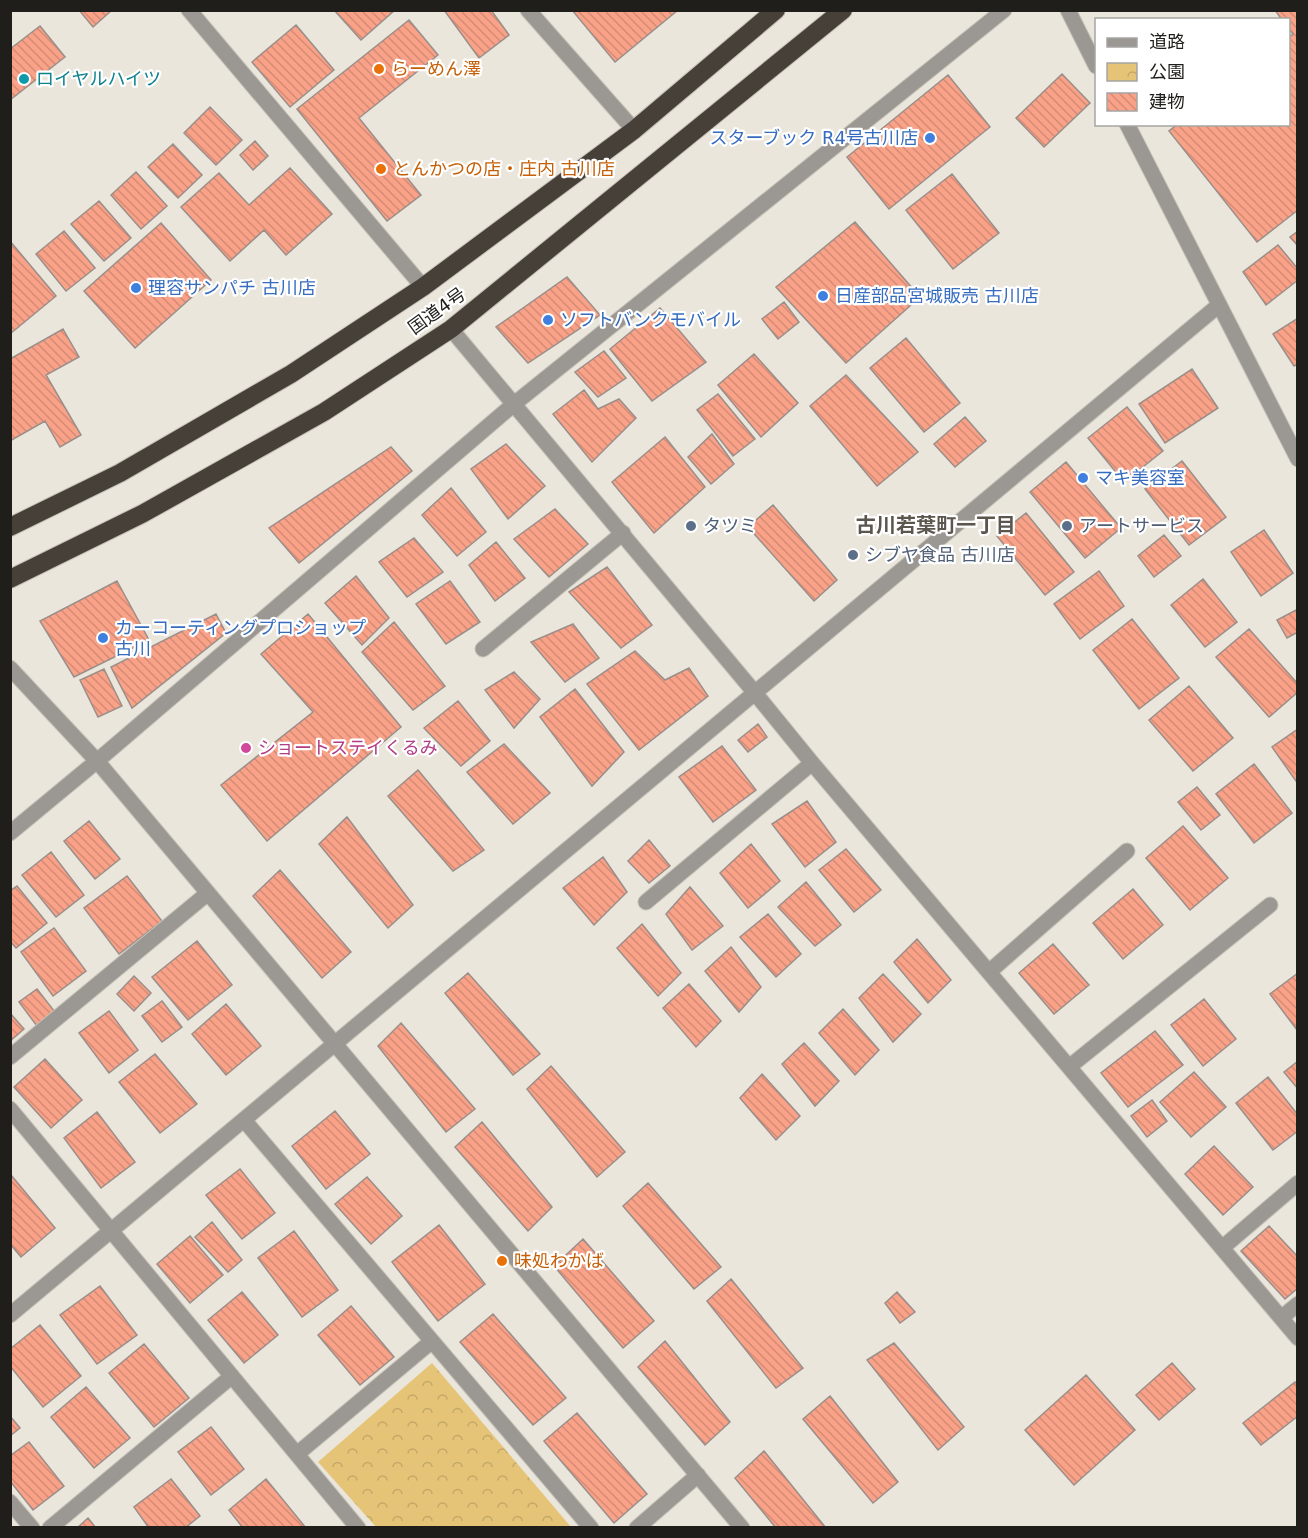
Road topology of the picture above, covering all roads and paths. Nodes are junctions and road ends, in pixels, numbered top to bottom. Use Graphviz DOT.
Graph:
graph roads {
  1 [pos="189,10"];
  2 [pos="528,10"];
  3 [pos="776,10"];
  4 [pos="843,10"];
  5 [pos="1004,10"];
  6 [pos="1068,10"];
  7 [pos="1095,64"];
  8 [pos="1128,126"];
  9 [pos="634,130"];
  10 [pos="423,287"];
  11 [pos="1219,305"];
  12 [pos="451,329"];
  13 [pos="514,404"];
  14 [pos="1298,459"];
  15 [pos="10,527"];
  16 [pos="623,533"];
  17 [pos="10,579"];
  18 [pos="483,649"];
  19 [pos="10,668"];
  20 [pos="755,693"];
  21 [pos="97,761"];
  22 [pos="812,763"];
  23 [pos="10,833"];
  24 [pos="1127,851"];
  25 [pos="208,893"];
  26 [pos="646,902"];
  27 [pos="1270,905"];
  28 [pos="989,972"];
  29 [pos="335,1044"];
  30 [pos="10,1057"];
  31 [pos="1069,1066"];
  32 [pos="10,1109"];
  33 [pos="244,1120"];
  34 [pos="1298,1183"];
  35 [pos="111,1231"];
  36 [pos="1222,1248"];
  37 [pos="1298,1304"];
  38 [pos="10,1315"];
  39 [pos="1281,1318"];
  40 [pos="1298,1338"];
  41 [pos="432,1341"];
  42 [pos="232,1376"];
  43 [pos="297,1454"];
  44 [pos="698,1475"];
  45 [pos="10,1502"];
  46 [pos="350,1525"];
  47 [pos="33,1527"];
  48 [pos="50,1527"];
  49 [pos="591,1527"];
  50 [pos="637,1527"];
  51 [pos="742,1527"];
  1 -- 10 [label="street"];
  2 -- 9 [label="street"];
  3 -- 9 [label="highway, 国道4号"];
  4 -- 12 [label="highway, 国道4号"];
  5 -- 13 [label="street"];
  6 -- 7 [label="street"];
  8 -- 11 [label="street"];
  9 -- 10 [label="highway, 国道4号"];
  10 -- 15 [label="highway, 国道4号"];
  11 -- 14 [label="street"];
  11 -- 20 [label="street"];
  12 -- 13 [label="street"];
  12 -- 17 [label="highway, 国道4号"];
  13 -- 16 [label="street"];
  13 -- 21 [label="street"];
  16 -- 18 [label="street"];
  16 -- 20 [label="street"];
  19 -- 21 [label="street"];
  20 -- 22 [label="street"];
  20 -- 29 [label="street"];
  21 -- 23 [label="street"];
  21 -- 25 [label="street"];
  22 -- 26 [label="street"];
  22 -- 28 [label="street"];
  24 -- 28 [label="street"];
  25 -- 29 [label="street"];
  25 -- 30 [label="street"];
  27 -- 31 [label="street"];
  28 -- 31 [label="street"];
  29 -- 33 [label="street"];
  29 -- 44 [label="street"];
  31 -- 36 [label="street"];
  32 -- 35 [label="street"];
  33 -- 35 [label="street"];
  33 -- 41 [label="street"];
  34 -- 36 [label="street"];
  35 -- 38 [label="street"];
  35 -- 42 [label="street"];
  36 -- 39 [label="street"];
  37 -- 39 [label="street"];
  39 -- 40 [label="street"];
  41 -- 43 [label="street"];
  41 -- 49 [label="street"];
  42 -- 43 [label="street"];
  42 -- 48 [label="street"];
  43 -- 46 [label="street"];
  44 -- 50 [label="street"];
  44 -- 51 [label="street"];
  45 -- 47 [label="street"];
}
